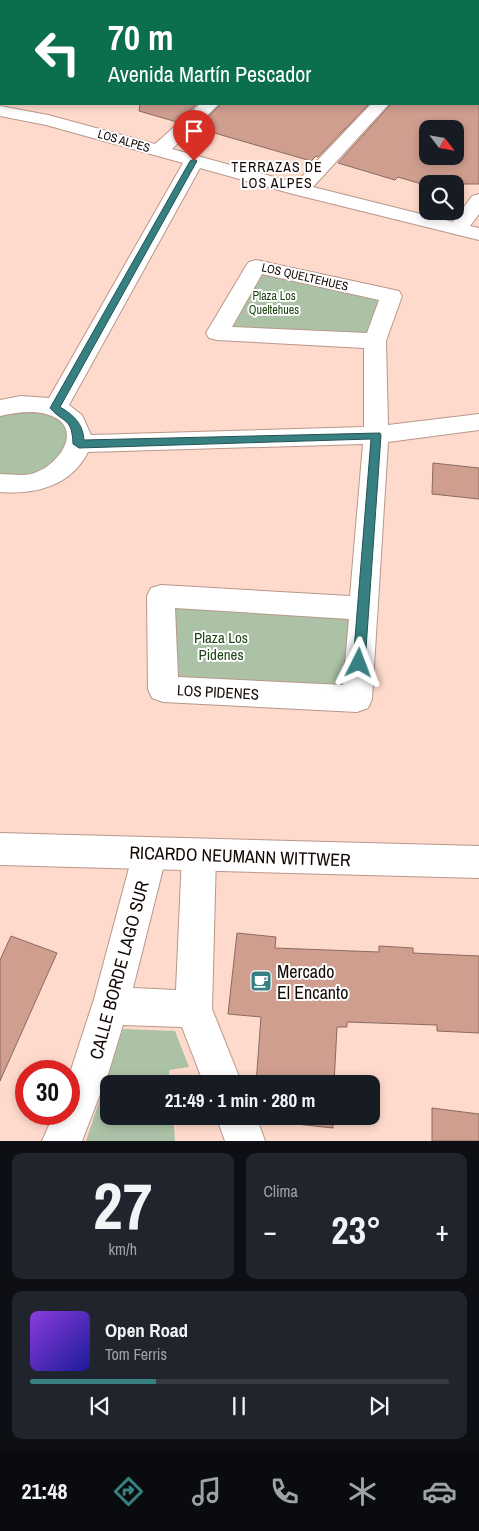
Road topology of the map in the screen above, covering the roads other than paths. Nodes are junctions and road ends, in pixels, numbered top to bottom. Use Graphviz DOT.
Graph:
graph roads {
  1 [pos="209,105"];
  2 [pos="379,105"];
  3 [pos="0,111"];
  4 [pos="158,151"];
  5 [pos="194,161"];
  6 [pos="300,190"];
  7 [pos="479,200"];
  8 [pos="457,230"];
  9 [pos="479,234"];
  10 [pos="375,341"];
  11 [pos="0,408"];
  12 [pos="55,408"];
  13 [pos="479,422"];
  14 [pos="376,435"];
  15 [pos="79,444"];
  16 [pos="0,483"];
  17 [pos="362,608"];
  18 [pos="0,849"];
  19 [pos="150,853"];
  20 [pos="198,855"];
  21 [pos="479,862"];
  22 [pos="110,1006"];
  23 [pos="194,1009"];
  24 [pos="220,1075"];
  25 [pos="239,1125"];
  26 [pos="62,1141"];
  27 [pos="245,1141"];
  1 -- 4 [label="street"];
  2 -- 6 [label="street"];
  3 -- 4 [label="street, LOS ALPES"];
  4 -- 5 [label="street, LOS ALPES"];
  5 -- 6 [label="street, LOS ALPES"];
  5 -- 12 [label="street"];
  6 -- 8 [label="street, LOS ALPES"];
  7 -- 8 [label="street"];
  8 -- 9 [label="street, LOS ALPES"];
  10 -- 10 [label="street, LOS QUELTEHUES"];
  10 -- 14 [label="street, LOS QUELTEHUES"];
  11 -- 12 [label="street"];
  12 -- 15 [label="street"];
  13 -- 14 [label="street"];
  14 -- 15 [label="street"];
  14 -- 17 [label="street, LOS PIDENES"];
  15 -- 16 [label="street"];
  17 -- 17 [label="street, LOS PIDENES"];
  18 -- 19 [label="street, RICARDO NEUMANN WITTWER"];
  19 -- 20 [label="street, RICARDO NEUMANN WITTWER"];
  19 -- 22 [label="street, CALLE BORDE LAGO SUR"];
  20 -- 21 [label="street, RICARDO NEUMANN WITTWER"];
  20 -- 23 [label="street"];
  22 -- 23 [label="street"];
  22 -- 26 [label="street, CALLE BORDE LAGO SUR"];
  23 -- 24 [label="street"];
  25 -- 27 [label="street"];
}
